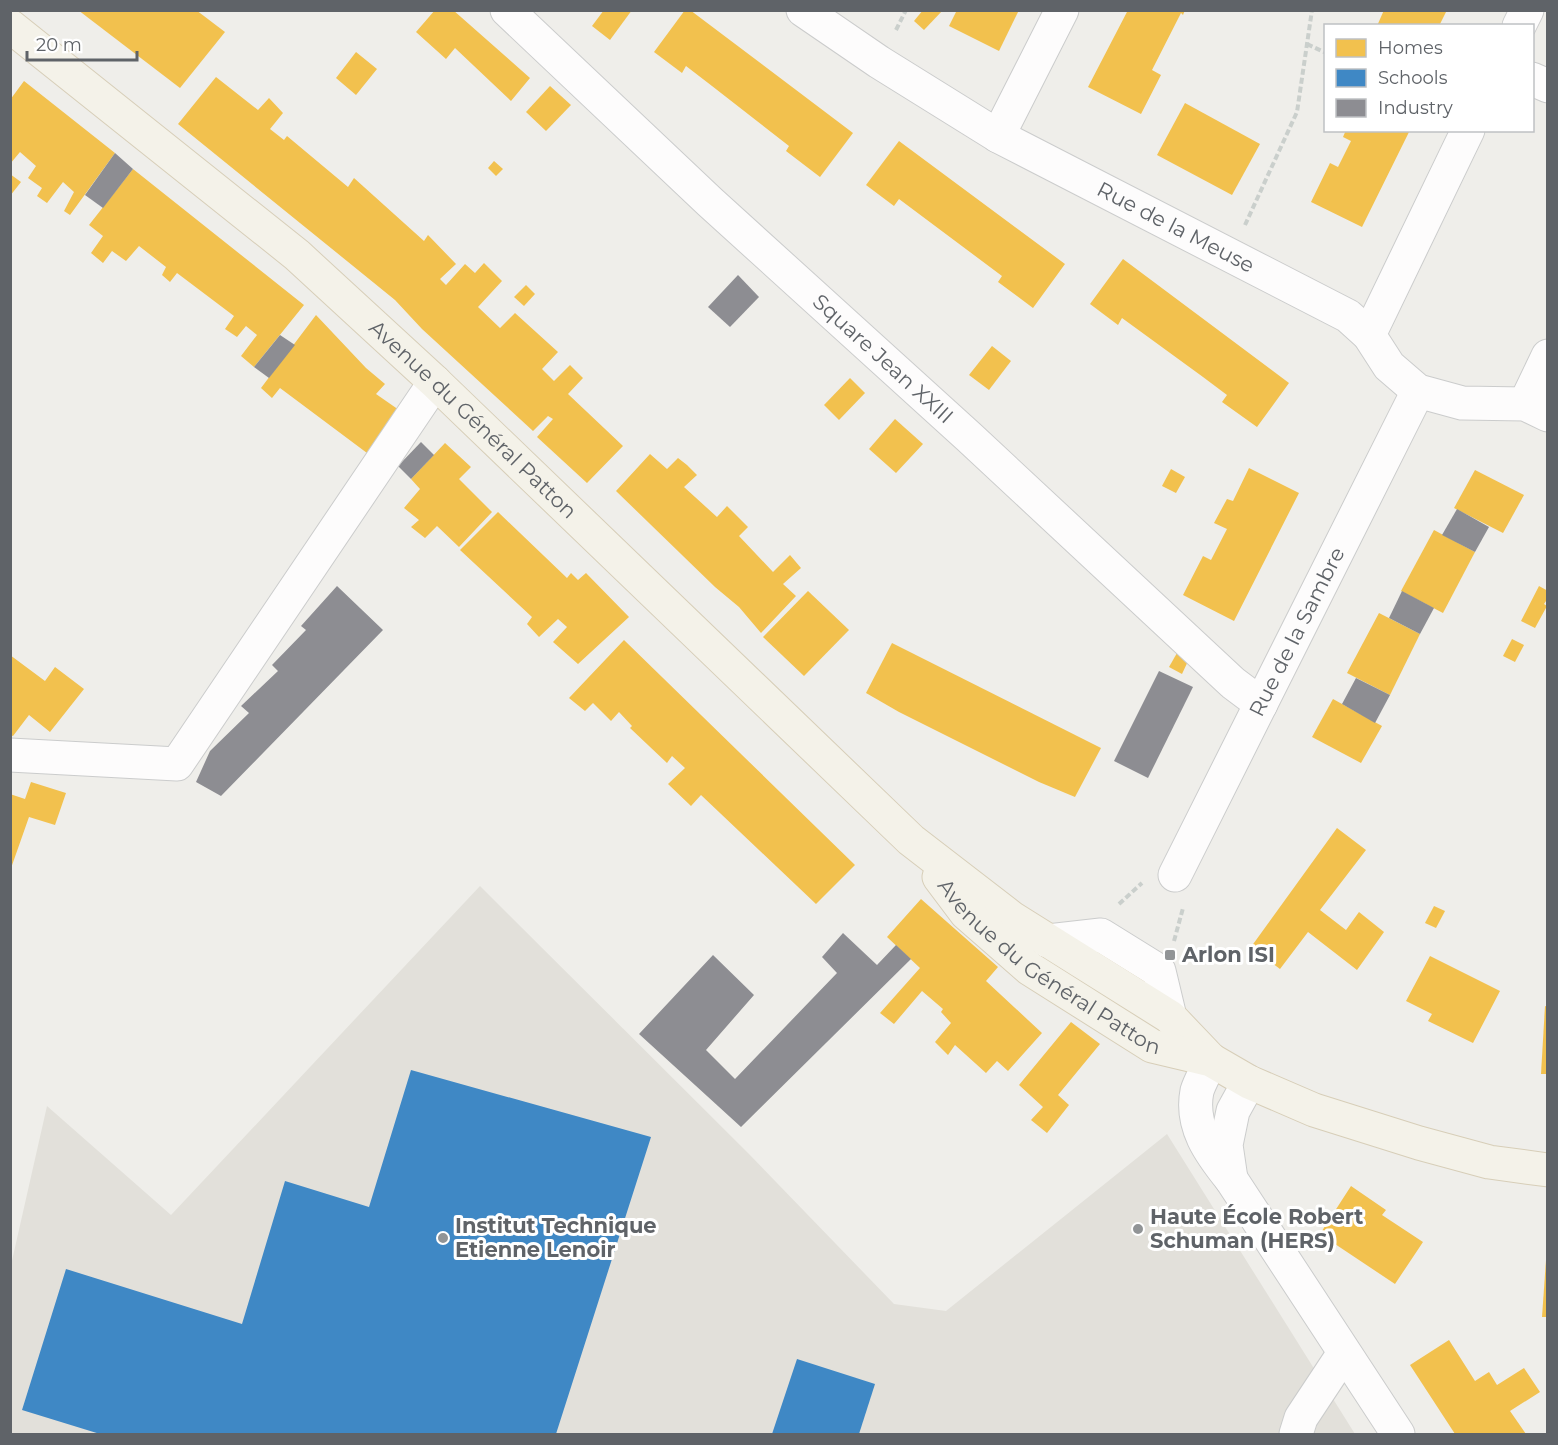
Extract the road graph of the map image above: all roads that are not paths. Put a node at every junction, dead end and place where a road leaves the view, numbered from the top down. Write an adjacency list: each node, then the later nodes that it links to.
1 (507, 10): 16 (street, Square Jean XXIII)
2 (803, 10): 10 (street, Rue de la Meuse)
3 (1062, 10): 10 (street)
4 (1527, 10): 5 (street)
5 (1521, 24)
6 (10, 26): 13 (main road, Avenue du Général Patton)
7 (1534, 79): 8 (street)
8 (1548, 86)
9 (1467, 132): 11 (street)
10 (998, 136): 11 (street, Rue de la Meuse)
11 (1369, 335): 14 (street, Rue de la Meuse)
12 (1548, 356): 15 (street)
13 (435, 382): 17 (street); 18 (main road, Avenue du Général Patton)
14 (1418, 391): 15 (street, Rue de la Meuse); 16 (street, Rue de la Sambre)
15 (1536, 409)
16 (1261, 704): 19 (street, Rue de la Sambre)
17 (10, 755)
18 (911, 840): 20 (main road, Avenue du Général Patton); 20 (main road, Avenue du Général Patton)
19 (1175, 875)
20 (1211, 1060): 21 (main road, Avenue du Général Patton); 23 (street)
21 (1250, 1082): 22 (main road, Avenue du Général Patton); 23 (street)
22 (1548, 1170)
23 (1231, 1179): 24 (street)
24 (1344, 1353): 25 (street); 26 (street)
25 (1296, 1434)
26 (1398, 1434)

